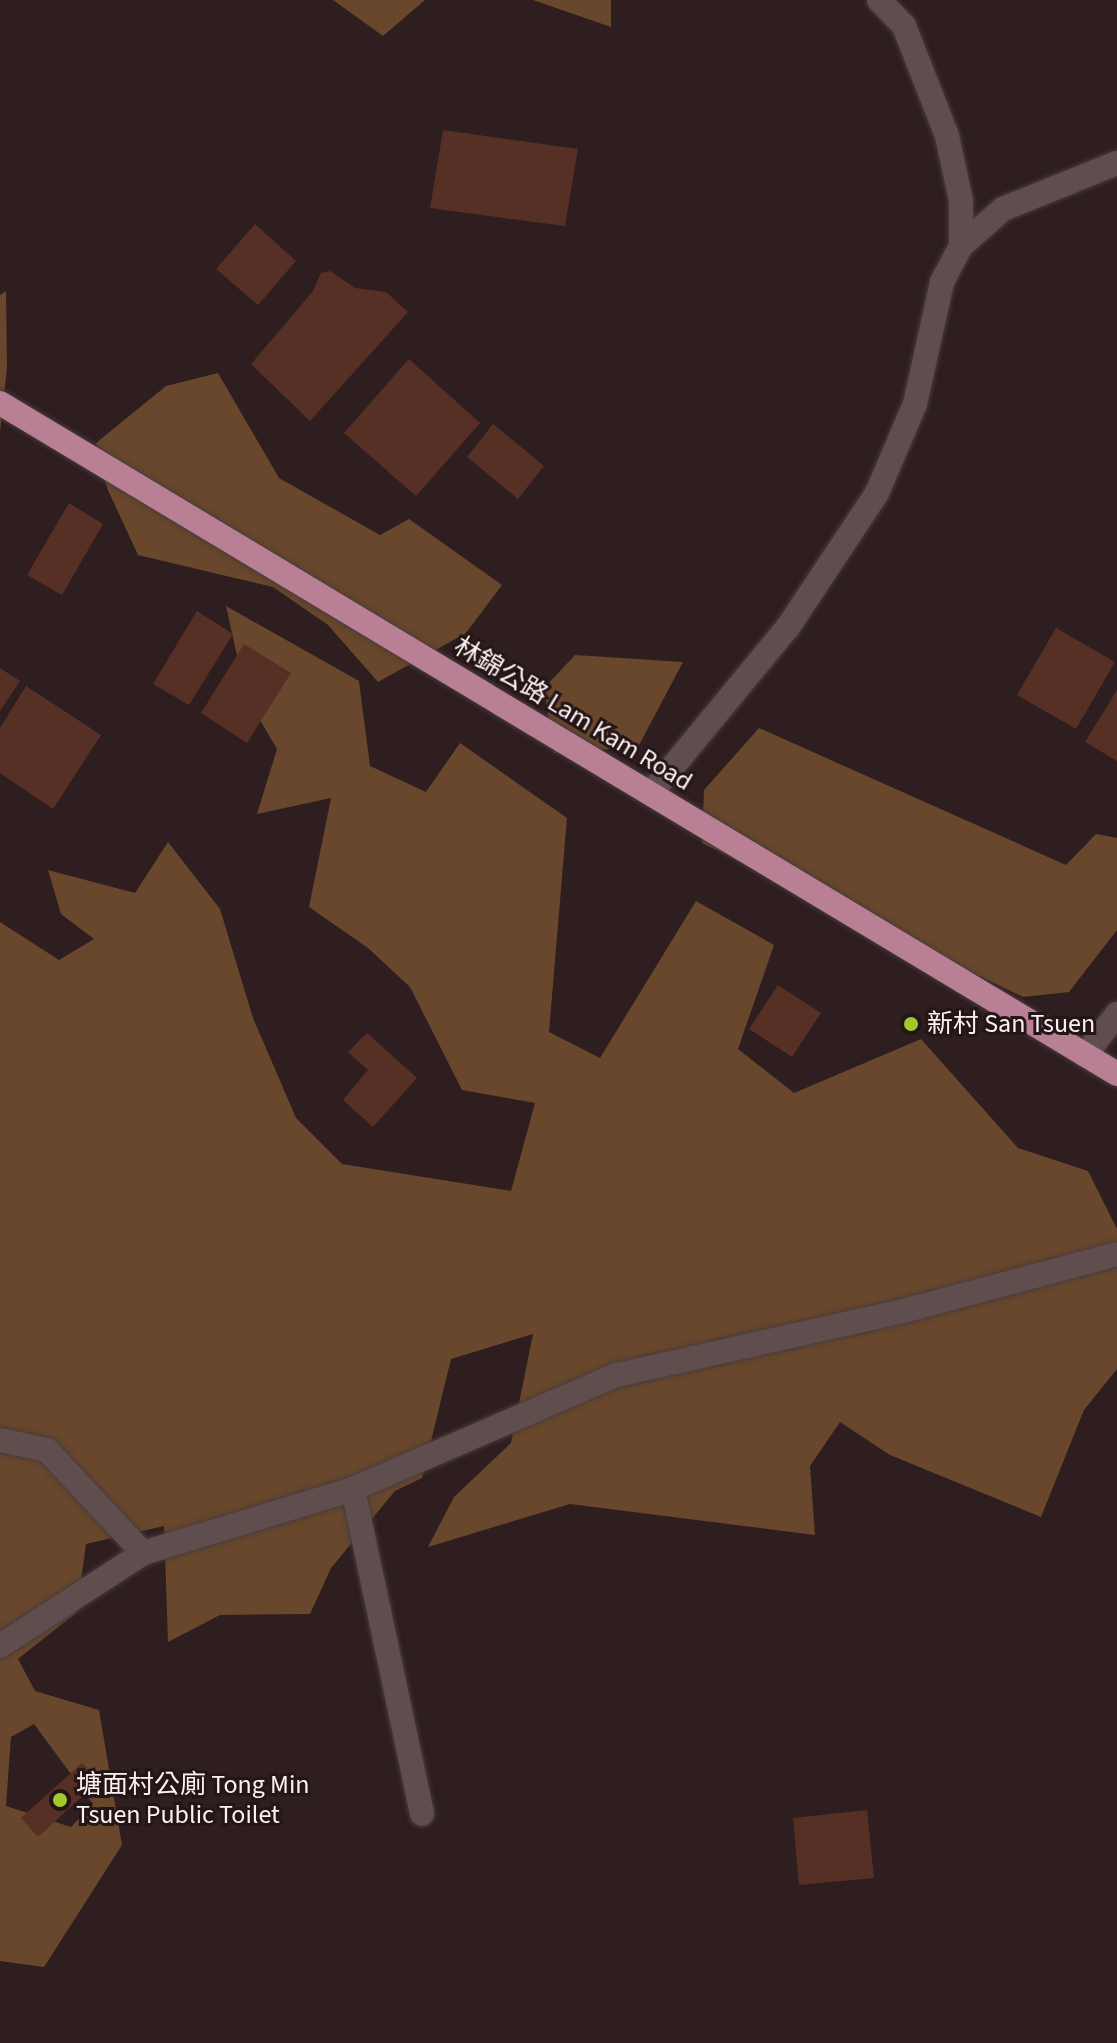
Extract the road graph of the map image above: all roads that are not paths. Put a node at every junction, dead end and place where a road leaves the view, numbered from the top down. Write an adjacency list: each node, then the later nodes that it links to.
1 (879, 0): 3 (lane)
2 (1117, 163): 3 (lane)
3 (961, 246): 5 (lane)
4 (0, 403): 5 (main road, 林錦公路 Lam Kam Road)
5 (651, 793): 7 (main road, 林錦公路 Lam Kam Road)
6 (1117, 1014): 7 (lane)
7 (1085, 1055): 8 (main road, 林錦公路 Lam Kam Road)
8 (1117, 1074)
9 (1117, 1254): 11 (lane)
10 (0, 1440): 12 (lane)
11 (353, 1489): 12 (lane); 14 (lane)
12 (143, 1553): 13 (lane)
13 (0, 1646)
14 (422, 1814)

